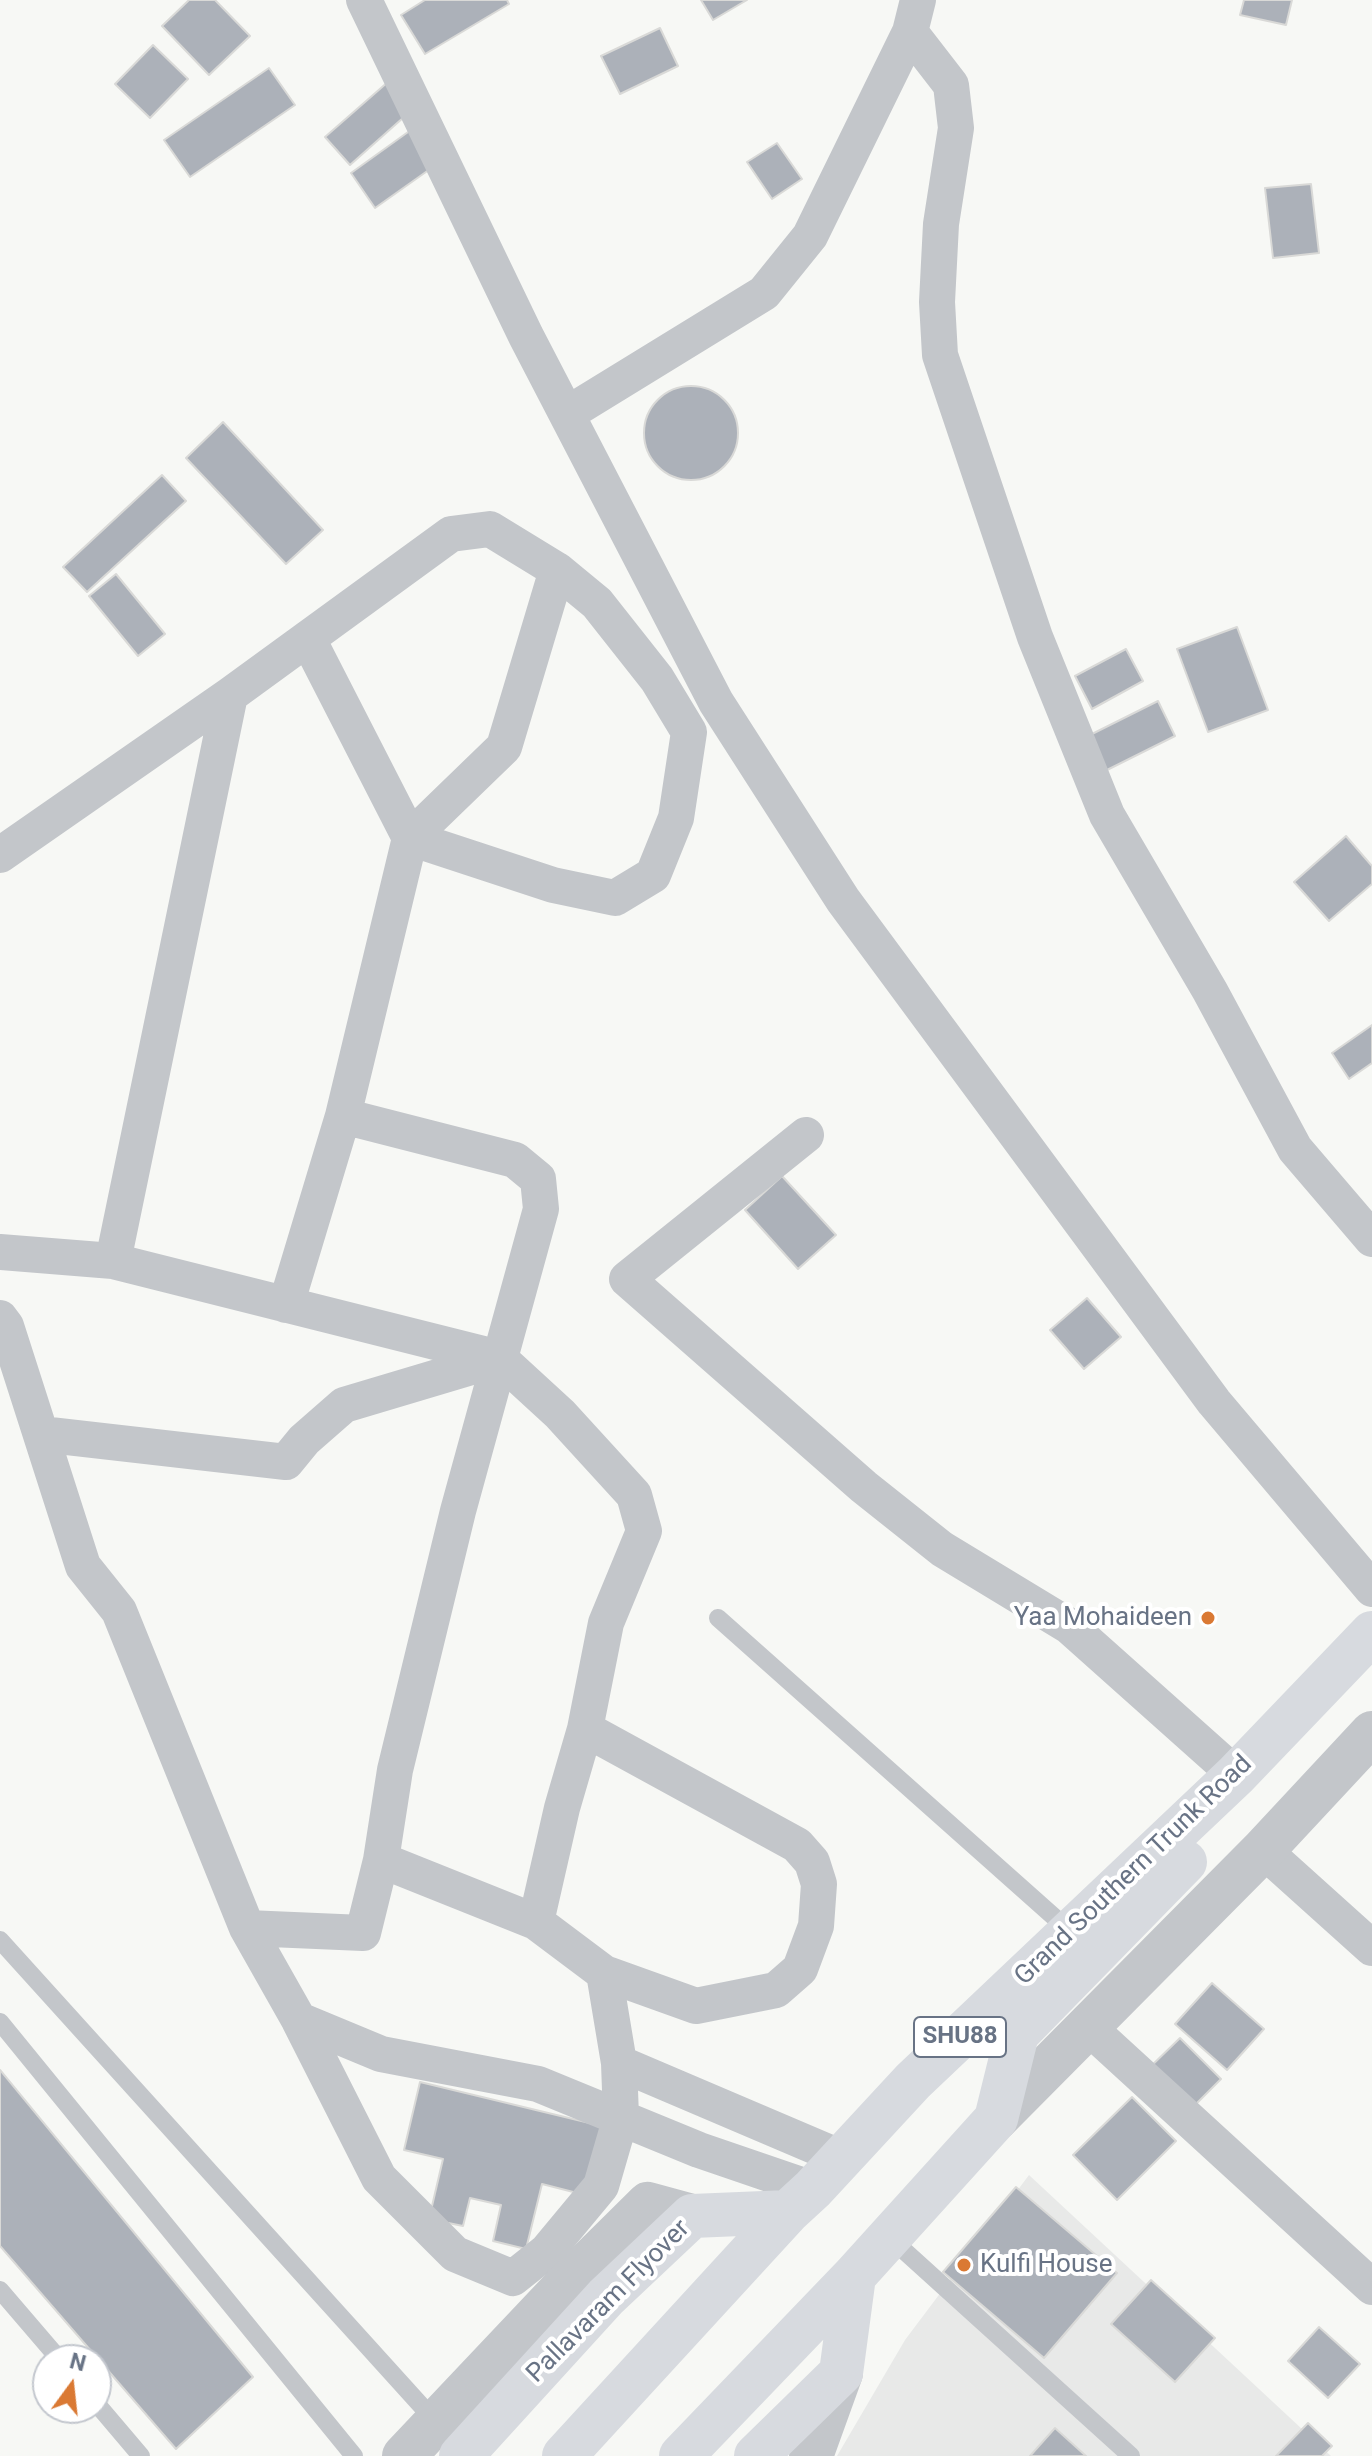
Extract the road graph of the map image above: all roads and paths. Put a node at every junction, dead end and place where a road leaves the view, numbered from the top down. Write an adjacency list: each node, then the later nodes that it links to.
1 (364, 0): 3 (street)
2 (914, 16): 3 (street); 11 (street)
3 (567, 414): 18 (street)
4 (557, 570): 5 (street); 7 (street); 7 (street)
5 (308, 639): 6 (street); 7 (street)
6 (230, 695): 8 (street); 13 (street)
7 (410, 838): 9 (street)
8 (0, 855)
9 (343, 1116): 14 (street); 16 (street)
10 (806, 1135): 24 (street)
11 (1372, 1239)
12 (0, 1252): 13 (street)
13 (113, 1261): 14 (street)
14 (286, 1305): 16 (street)
15 (0, 1318): 17 (street)
16 (499, 1358): 17 (street); 22 (street); 26 (street)
17 (41, 1434): 28 (street)
18 (1372, 1589)
19 (718, 1618): 29 (lane)
20 (1372, 1633): 24 (main road, Grand Southern Trunk Road / SHU88)
21 (1372, 1673): 38 (main road, SHU88)
22 (585, 1729): 27 (street); 32 (street)
23 (1371, 1735): 25 (street)
24 (1236, 1775): 29 (main road, Grand Southern Trunk Road / SHU88)
25 (1263, 1850): 31 (street); 35 (street)
26 (381, 1860): 27 (street); 28 (street)
27 (536, 1922): 32 (street)
28 (247, 1928): 33 (street)
29 (1071, 1932): 39 (main road, Grand Southern Trunk Road / SHU88)
30 (0, 1940): 49 (lane)
31 (1372, 1948)
32 (604, 1973): 36 (street)
33 (299, 2020): 37 (street); 37 (street)
34 (0, 2022): 52 (lane)
35 (1088, 2027): 38 (street); 44 (street)
36 (619, 2063): 37 (street); 39 (street)
37 (621, 2117): 40 (street)
38 (996, 2119): 42 (main road, SHU88)
39 (842, 2158): 40 (main road, Grand Southern Trunk Road / SHU88)
40 (800, 2200): 41 (main road, Pallavaram Flyover); 54 (main road, Grand Southern Trunk Road / SHU88)
41 (692, 2216): 49 (main road, Pallavaram Flyover); 49 (street)
42 (889, 2237): 43 (main road, SHU88); 57 (lane)
43 (854, 2276): 47 (main road); 55 (main road, SHU88)
44 (1372, 2287)
45 (0, 2290): 46 (lane)
46 (46, 2344)
47 (841, 2373): 50 (main road); 56 (street)
48 (112, 2422): 51 (lane)
49 (448, 2439): 53 (street)
50 (759, 2453)
51 (141, 2456)
52 (354, 2456)
53 (404, 2456)
54 (564, 2456)
55 (681, 2456)
56 (811, 2456)
57 (1131, 2456)

